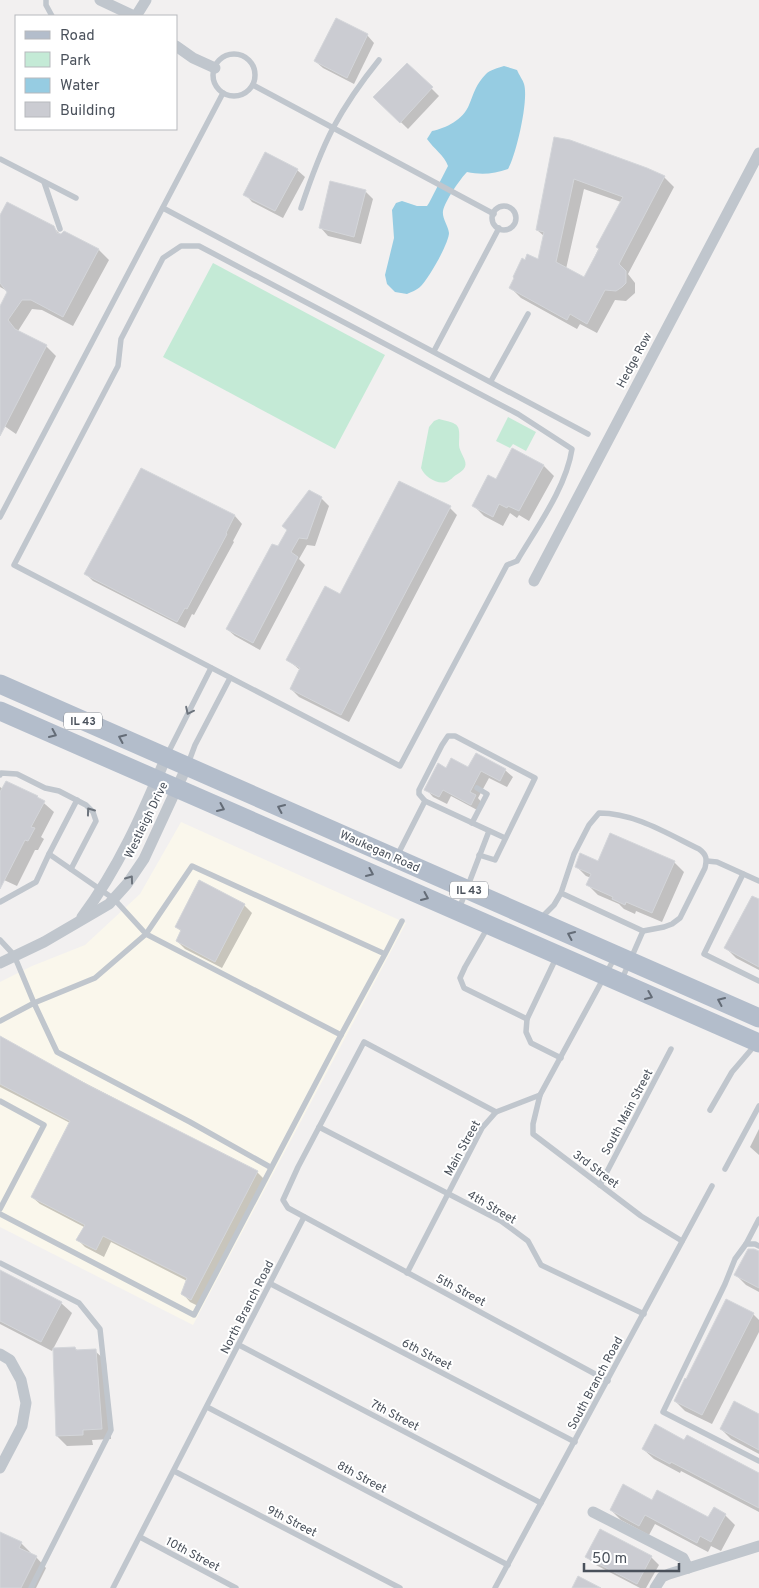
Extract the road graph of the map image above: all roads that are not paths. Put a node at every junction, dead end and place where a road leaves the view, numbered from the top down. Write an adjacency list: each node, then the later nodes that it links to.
1 (46, 0): 4 (lane)
2 (100, 0): 5 (street)
3 (146, 0): 6 (street)
4 (51, 15)
5 (133, 15)
6 (136, 15)
7 (178, 47): 9 (street)
8 (379, 60): 12 (lane)
9 (215, 68): 10 (lane); 11 (lane)
10 (253, 85): 11 (lane); 12 (lane)
11 (223, 93): 17 (lane)
12 (333, 128): 18 (lane); 19 (lane)
13 (759, 153): 27 (street, Hedge Row)
14 (0, 158): 15 (lane)
15 (44, 182): 16 (lane); 21 (lane)
16 (76, 198)
17 (163, 208): 23 (lane); 26 (lane)
18 (301, 208)
19 (494, 214): 20 (lane); 20 (lane)
20 (499, 228): 23 (lane)
21 (60, 229)
22 (528, 314): 24 (lane)
23 (434, 351): 24 (lane)
24 (491, 382): 25 (lane)
25 (588, 434)
26 (0, 517)
27 (534, 581)
28 (211, 668): 29 (lane); 29 (lane); 32 (lane, one-way to 32)
29 (230, 678): 33 (lane)
30 (0, 684): 32 (main road, Waukegan Road / IL 43, one-way to 30)
31 (0, 711): 35 (main road, Waukegan Road / IL 43, one-way to 35)
32 (166, 757): 33 (main road, Waukegan Road / IL 43); 35 (street, Westleigh Drive)
33 (187, 766): 37 (street, Westleigh Drive); 45 (main road, Waukegan Road / IL 43, one-way to 33)
34 (0, 775): 38 (lane)
35 (157, 780): 37 (main road, Waukegan Road / IL 43); 51 (street, Westleigh Drive)
36 (477, 788): 40 (lane)
37 (176, 789): 53 (street, Westleigh Drive, one-way to 37); 55 (main road, Waukegan Road / IL 43, one-way to 55)
38 (77, 800): 43 (lane); 47 (lane, one-way to 38)
39 (425, 801): 40 (lane); 42 (lane); 45 (lane)
40 (472, 823): 41 (lane)
41 (489, 830): 42 (lane); 44 (lane)
42 (505, 838): 44 (lane)
43 (49, 854): 47 (lane); 54 (lane)
44 (479, 855): 50 (lane)
45 (396, 858): 50 (main road, Waukegan Road / IL 43)
46 (707, 861): 48 (lane); 52 (lane); 60 (lane)
47 (71, 869): 51 (lane)
48 (743, 874): 49 (lane); 69 (lane)
49 (759, 881)
50 (461, 886): 55 (main road); 57 (main road, Waukegan Road / IL 43)
51 (101, 890): 53 (lane); 56 (street, Westleigh Drive)
52 (561, 894): 57 (lane); 60 (lane)
53 (114, 899): 56 (street, Westleigh Drive); 61 (lane)
54 (0, 902)
55 (452, 909): 59 (main road, Waukegan Road / IL 43)
56 (79, 920): 64 (street, Westleigh Drive)
57 (538, 920): 66 (main road, Waukegan Road / IL 43, one-way to 57)
58 (402, 921): 63 (lane)
59 (489, 925): 65 (main road, Waukegan Road / IL 43); 72 (lane)
60 (643, 931): 66 (lane)
61 (146, 934): 63 (lane); 70 (lane); 74 (lane)
62 (0, 940): 64 (lane)
63 (385, 954): 74 (lane)
64 (14, 955): 67 (street, Westleigh Drive); 70 (lane)
65 (558, 955): 68 (main road, Waukegan Road / IL 43); 72 (lane)
66 (623, 958): 68 (lane); 68 (lane); 71 (main road, Waukegan Road / IL 43, one-way to 66)
67 (0, 963)
68 (612, 980): 75 (main road, Waukegan Road / IL 43, one-way to 75); 77 (lane)
69 (759, 981)
70 (34, 1003): 73 (lane); 84 (lane)
71 (759, 1018)
72 (527, 1019): 77 (lane)
73 (0, 1021)
74 (341, 1035): 84 (lane)
75 (758, 1043): 81 (lane)
76 (671, 1049): 86 (lane, South Main Street)
77 (560, 1058): 78 (lane)
78 (540, 1095): 82 (lane, Main Street); 86 (lane, 3rd Street)
79 (0, 1102): 89 (lane)
80 (759, 1106): 85 (lane)
81 (710, 1110)
82 (496, 1112): 83 (lane); 88 (lane, Main Street)
83 (320, 1127): 88 (lane, 4th Street); 91 (lane)
84 (270, 1168): 90 (lane)
85 (725, 1169)
86 (600, 1185): 93 (lane, 3rd Street)
87 (712, 1186): 93 (lane, South Branch Road)
88 (448, 1194): 97 (lane, Main Street); 99 (lane, 4th Street)
89 (0, 1209)
90 (0, 1214)
91 (304, 1217): 97 (lane, 5th Street); 98 (lane, North Branch Road)
92 (759, 1219): 94 (lane)
93 (682, 1240): 99 (lane, South Branch Road)
94 (746, 1244): 95 (lane); 105 (lane)
95 (759, 1246)
96 (0, 1263): 114 (lane)
97 (407, 1273): 102 (lane, 5th Street)
98 (271, 1284): 100 (lane, North Branch Road); 104 (lane, 6th Street)
99 (644, 1314): 102 (lane, South Branch Road)
100 (239, 1344): 103 (lane, North Branch Road); 108 (lane, 7th Street)
101 (0, 1354): 106 (street)
102 (608, 1381): 104 (lane, South Branch Road)
103 (207, 1407): 107 (lane, North Branch Road); 112 (lane, 8th Street)
104 (575, 1442): 108 (lane, South Branch Road)
105 (759, 1460)
106 (0, 1468)
107 (174, 1471): 110 (lane, North Branch Road); 117 (lane, 9th Street)
108 (541, 1503): 112 (lane, South Branch Road)
109 (592, 1512): 113 (street)
110 (140, 1537): 115 (lane, North Branch Road); 116 (lane, 10th Street)
111 (759, 1546): 113 (street)
112 (508, 1565): 118 (lane, South Branch Road)
113 (688, 1568): 119 (street)
114 (31, 1588)
115 (113, 1588)
116 (236, 1588)
117 (400, 1588)
118 (495, 1588)
119 (655, 1588)

